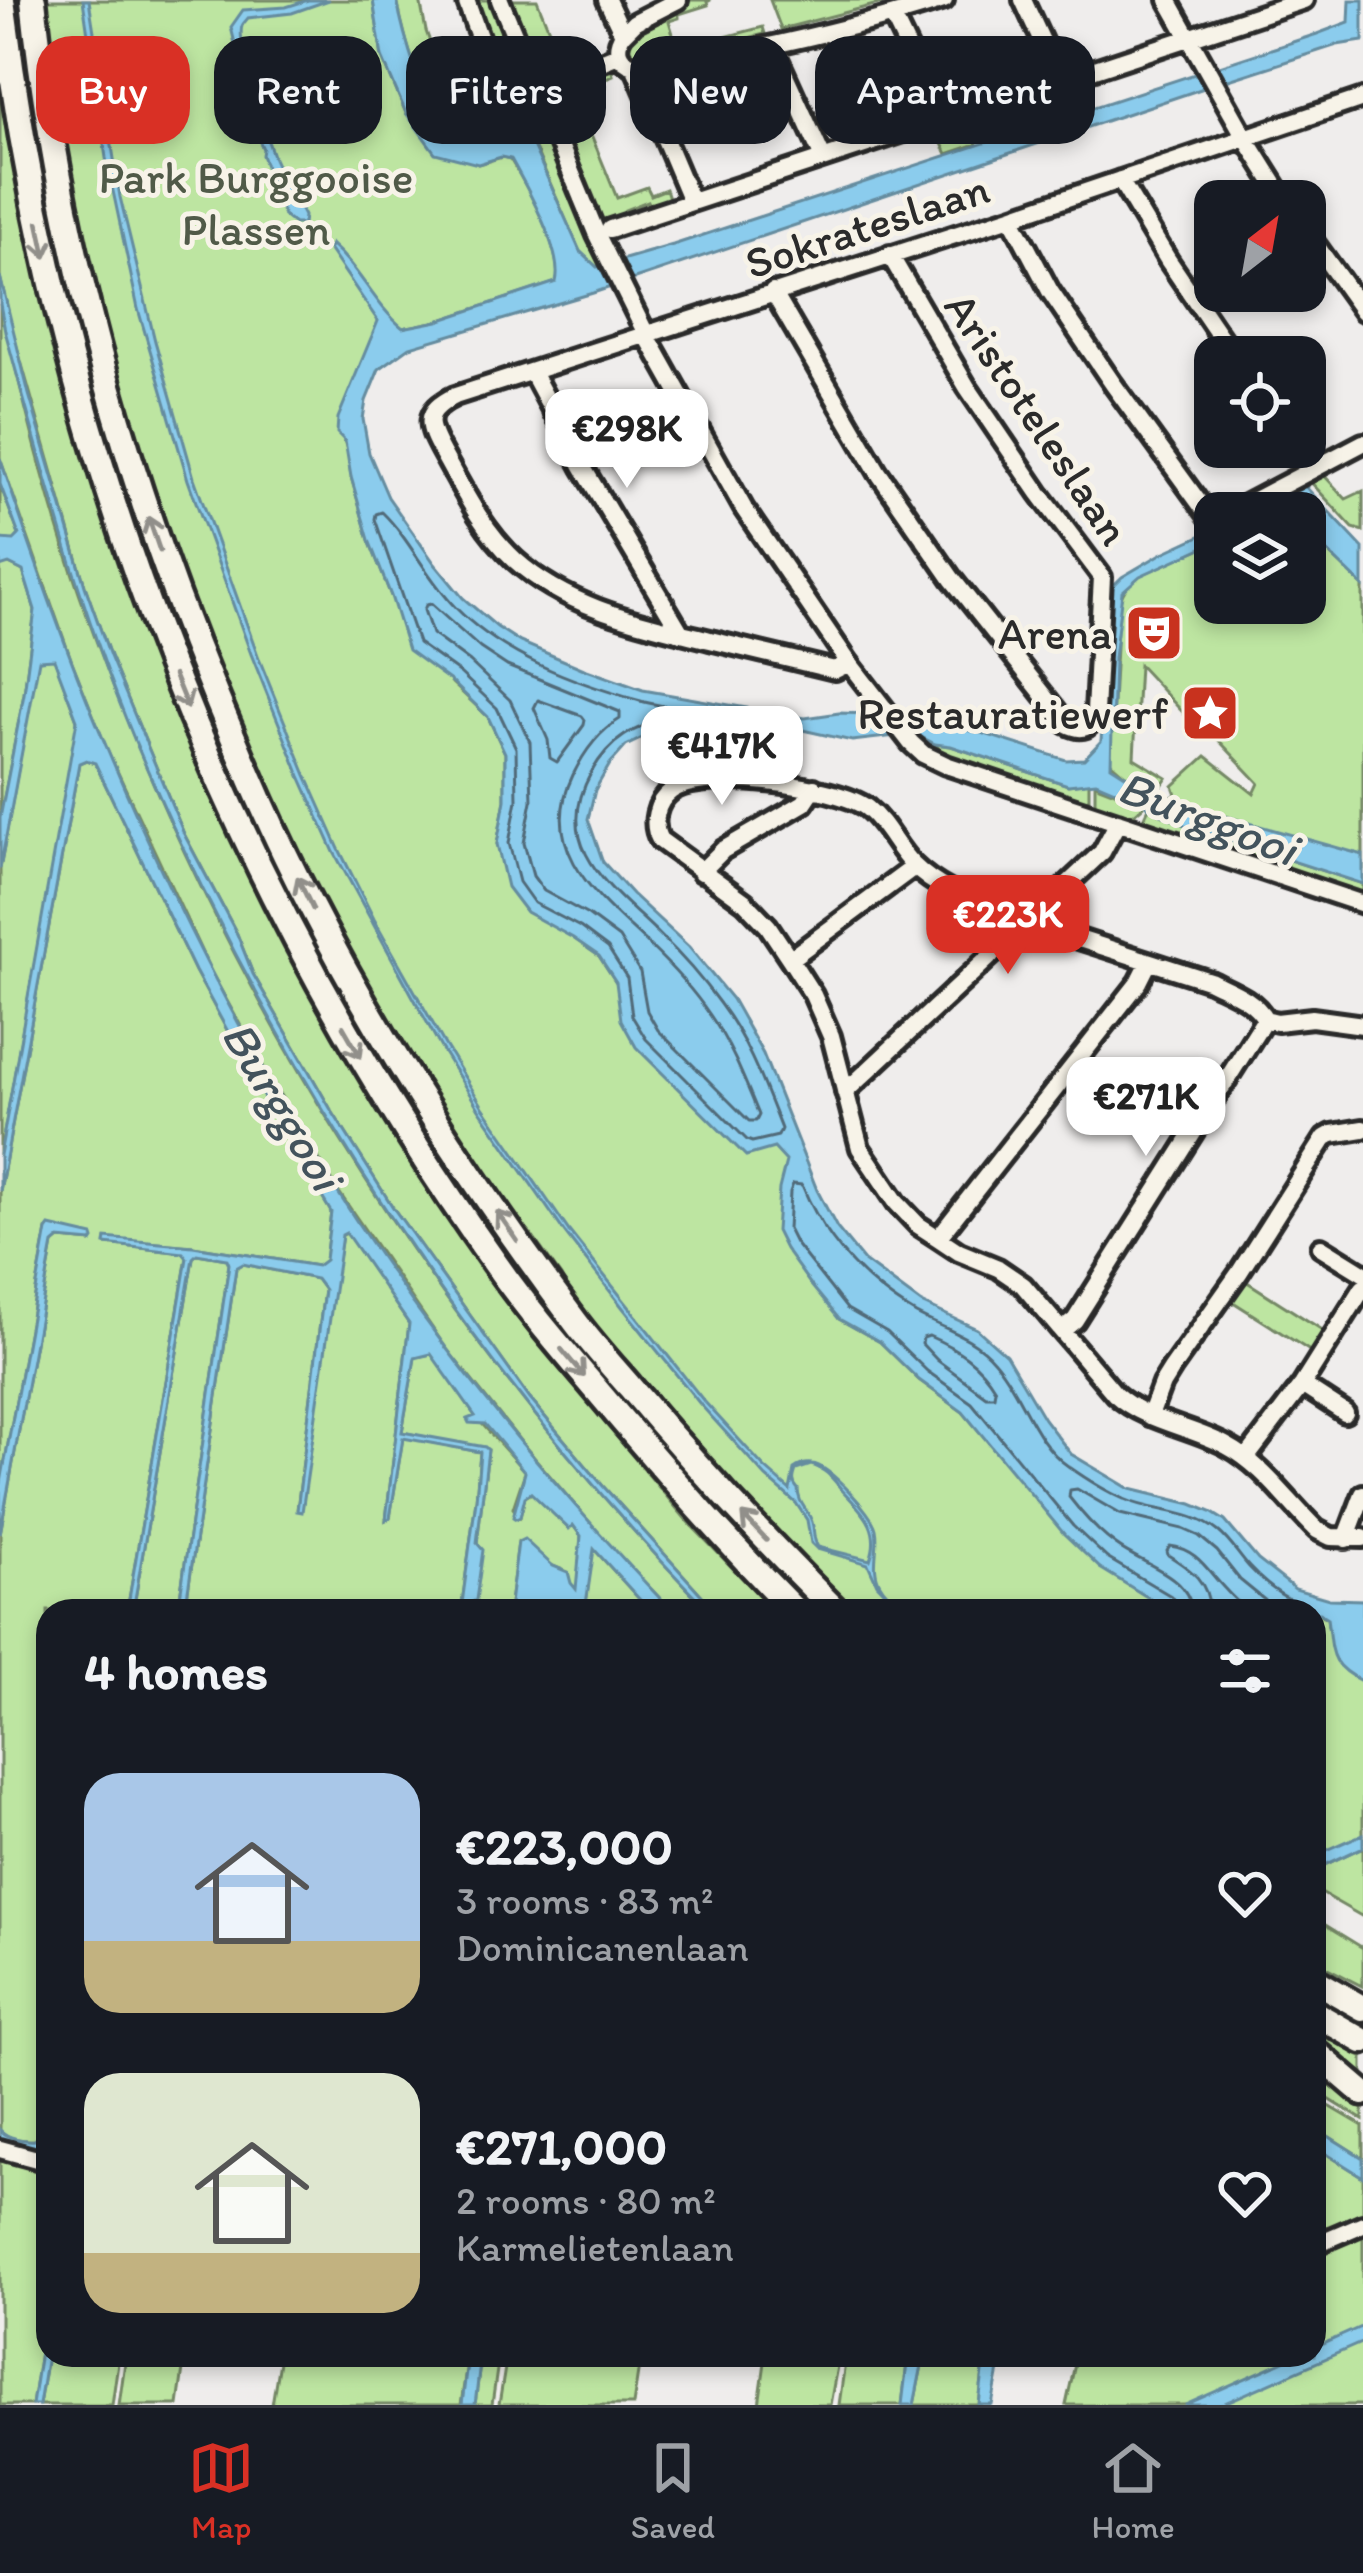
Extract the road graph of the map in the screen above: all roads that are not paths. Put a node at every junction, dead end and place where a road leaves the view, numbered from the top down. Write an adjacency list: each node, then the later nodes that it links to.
1 (2, 0): 72 (highway, one-way to 72)
2 (33, 0): 73 (highway, one-way to 2)
3 (466, 0): 13 (street)
4 (500, 0): 14 (street)
5 (607, 0): 12 (street)
6 (678, 0): 12 (street)
7 (944, 0): 11 (street)
8 (1023, 0): 16 (street)
9 (1168, 0): 17 (street)
10 (1304, 0): 17 (street)
11 (892, 17): 15 (street); 18 (street)
12 (623, 34): 19 (street)
13 (479, 36)
14 (514, 36)
15 (901, 36)
16 (1040, 36)
17 (1188, 38): 22 (street); 25 (street)
18 (791, 41)
19 (618, 55): 20 (street); 21 (street)
20 (606, 60)
21 (630, 64)
22 (1095, 69)
23 (791, 88): 29 (street)
24 (1363, 98): 25 (street, Sokrateslaan)
25 (1245, 137): 30 (street, Sokrateslaan); 31 (street)
26 (559, 144): 39 (street)
27 (667, 144): 32 (street)
28 (866, 144): 29 (street)
29 (823, 158): 32 (street)
30 (1120, 180): 33 (street, Sokrateslaan); 40 (street)
31 (1272, 180)
32 (691, 202): 34 (street)
33 (1011, 217): 35 (street, Sokrateslaan); 46 (street)
34 (610, 229)
35 (890, 255): 37 (street, Sokrateslaan); 37 (street, Aristoteleslaan)
36 (1326, 259): 38 (street)
37 (772, 292): 39 (street, Sokrateslaan)
38 (1363, 311)
39 (647, 336): 41 (street, Sokrateslaan); 48 (street)
40 (1220, 336)
41 (532, 372): 47 (street); 47 (street, Sokrateslaan)
42 (1363, 443): 43 (street)
43 (1326, 462)
44 (1313, 468): 45 (street)
45 (1269, 492)
46 (1194, 495)
47 (681, 633): 48 (street)
48 (849, 663): 50 (street)
49 (814, 788): 51 (street); 52 (street); 52 (street)
50 (1118, 822): 53 (street); 54 (street)
51 (914, 867): 54 (street); 55 (street)
52 (701, 872): 55 (street)
53 (1363, 904)
54 (1027, 922): 56 (street); 59 (street)
55 (790, 958): 59 (street)
56 (1149, 962): 57 (street); 61 (street)
57 (1265, 1019): 58 (street); 65 (street)
58 (1363, 1025)
59 (845, 1092): 61 (street)
60 (1363, 1130): 68 (street)
61 (938, 1238): 65 (street)
62 (1321, 1246): 63 (street)
63 (1363, 1273)
64 (1363, 1288): 66 (street)
65 (1063, 1330): 68 (street)
66 (1302, 1385): 67 (street); 69 (street)
67 (1345, 1413)
68 (1150, 1415): 69 (street)
69 (1246, 1457): 71 (street)
70 (1363, 1494): 71 (street)
71 (1354, 1538)
72 (783, 1599)
73 (824, 1599)
74 (1326, 1971): 76 (highway)
75 (1326, 1987): 77 (highway)
76 (1363, 1991)
77 (1363, 2008)
78 (1326, 2020): 79 (highway)
79 (1363, 2041)
80 (1326, 2061): 81 (highway)
81 (1363, 2093)
82 (0, 2149): 83 (street)
83 (36, 2159)
84 (1363, 2224): 85 (street)
85 (1326, 2240)

